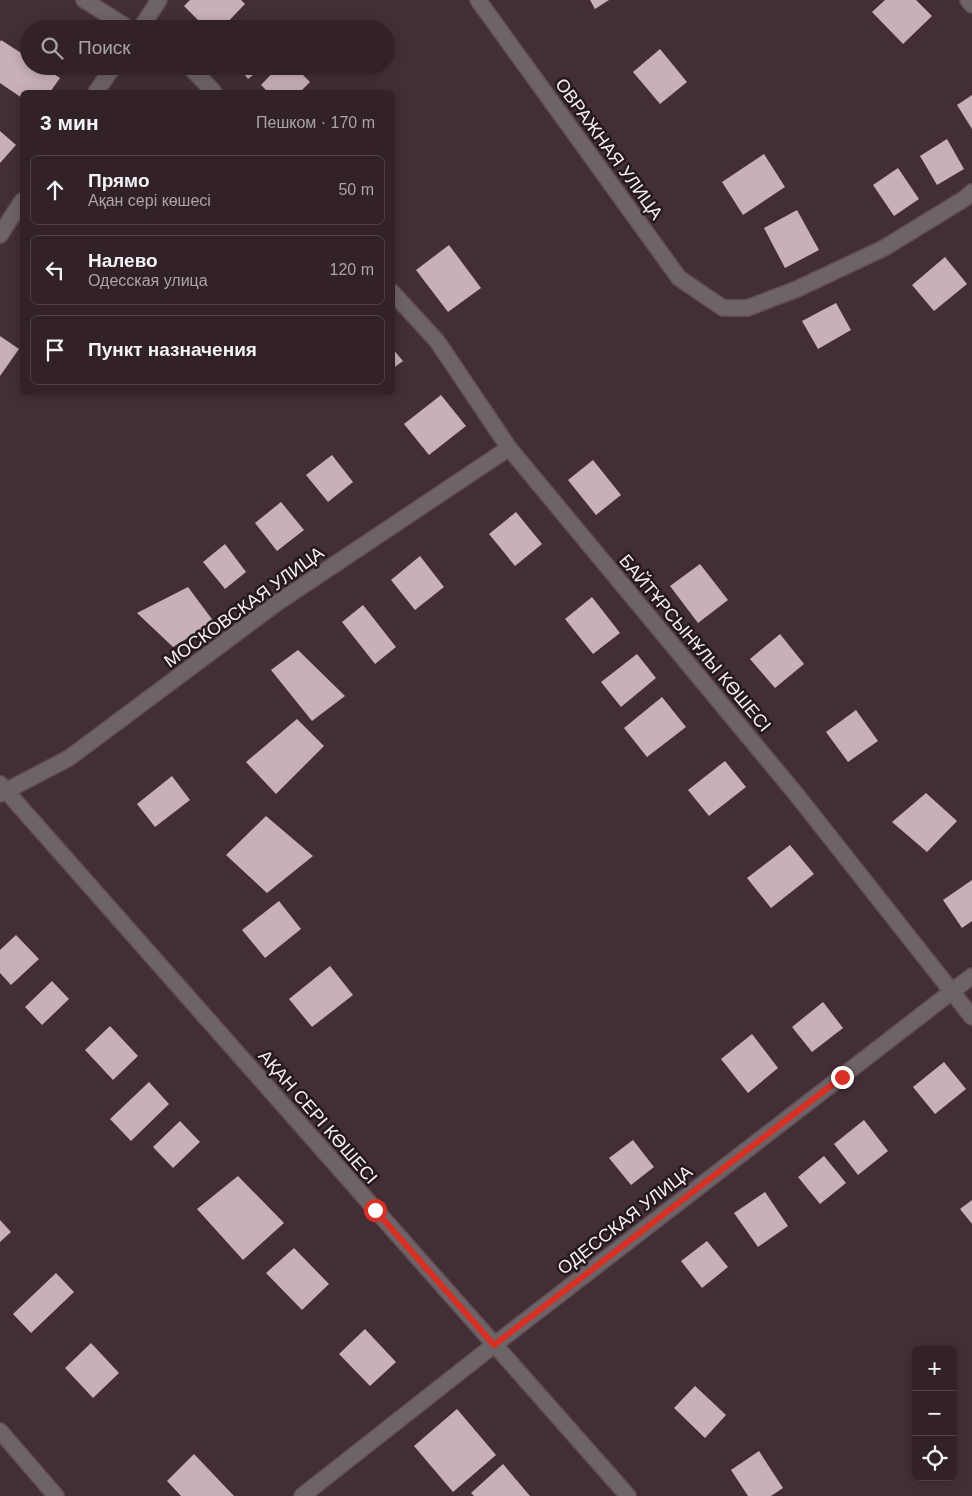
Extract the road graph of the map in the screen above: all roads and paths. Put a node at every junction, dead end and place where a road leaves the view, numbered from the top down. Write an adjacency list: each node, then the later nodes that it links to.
1 (84, 0): 6 (street)
2 (160, 0): 7 (street)
3 (478, 0): 12 (street, ОВРАЖНАЯ УЛИЦА)
4 (968, 0): 5 (street)
5 (972, 5)
6 (116, 20)
7 (146, 20)
8 (108, 75): 10 (street)
9 (197, 75): 11 (street)
10 (97, 90)
11 (212, 90)
12 (972, 192)
13 (20, 205): 14 (street)
14 (0, 235)
15 (395, 295): 16 (street, БАЙТҰРСЫНҰЛЫ КӨШЕСІ)
16 (509, 448): 17 (street, МОСКОВСКАЯ УЛИЦА); 19 (street, БАЙТҰРСЫНҰЛЫ КӨШЕСІ)
17 (2, 789): 21 (street, АҚАН СЕРІ КӨШЕСІ)
18 (972, 976): 19 (street, ОДЕССКАЯ УЛИЦА)
19 (952, 992): 20 (street, БАЙТҰРСЫНҰЛЫ КӨШЕСІ); 21 (street, ОДЕССКАЯ УЛИЦА)
20 (972, 1017)
21 (494, 1345): 24 (street, ОДЕССКАЯ УЛИЦА); 25 (street, АҚАН СЕРІ КӨШЕСІ)
22 (0, 1431): 23 (street)
23 (56, 1496)
24 (302, 1496)
25 (628, 1496)

